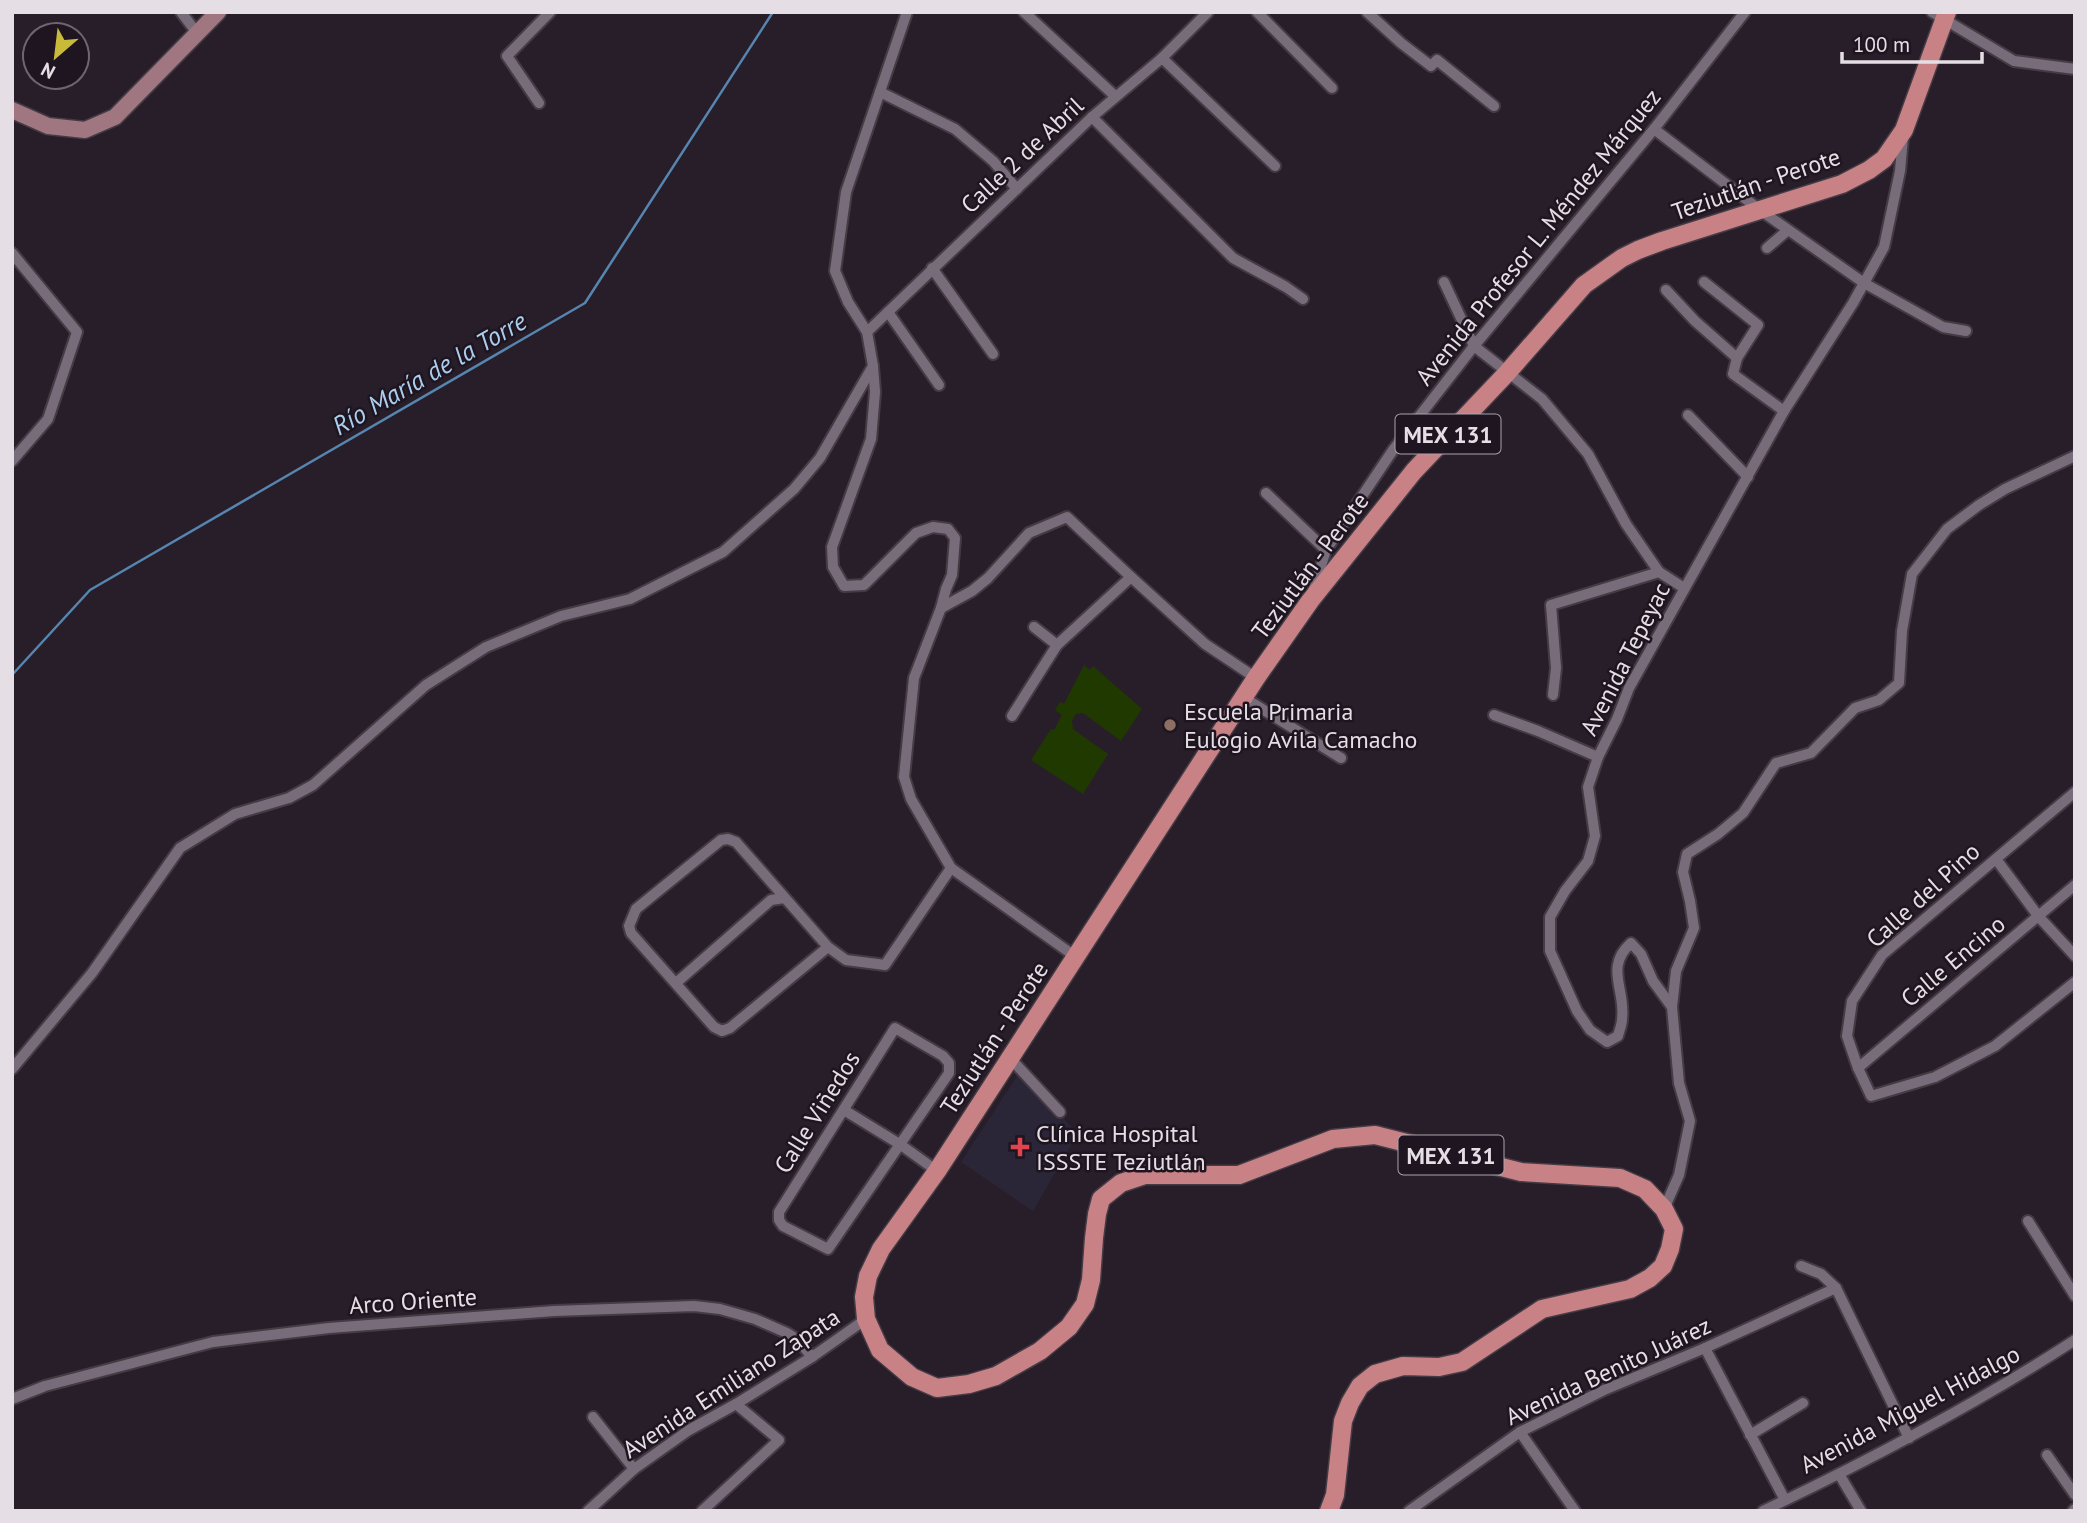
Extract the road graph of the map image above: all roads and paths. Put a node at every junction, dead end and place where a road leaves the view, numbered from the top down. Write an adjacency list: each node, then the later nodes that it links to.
1 (181, 12): 11 (street)
2 (218, 12): 11 (main road)
3 (550, 12): 17 (street)
4 (907, 12): 15 (street)
5 (1024, 12): 16 (street)
6 (1208, 12): 12 (street, Calle 2 de Abril)
7 (1257, 12): 14 (street)
8 (1367, 12): 18 (street)
9 (1745, 12): 21 (street, Avenida Profesor L. Méndez Márquez)
10 (1942, 15): 13 (street); 22 (main road, Teziutlán - Perote / MEX 131)
11 (197, 33): 19 (main road)
12 (1162, 58): 16 (street, Calle 2 de Abril); 23 (street)
13 (2075, 69)
14 (1332, 88)
15 (880, 92): 24 (street); 37 (street)
16 (1115, 96): 20 (street, Calle 2 de Abril)
17 (539, 103)
18 (1493, 106)
19 (12, 110)
20 (1092, 117): 24 (street, Calle 2 de Abril); 34 (street)
21 (1654, 129): 25 (street); 38 (street, Avenida Profesor L. Méndez Márquez)
22 (1904, 130): 25 (main road, Teziutlán - Perote / MEX 131); 32 (street, Avenida Tepeyac)
23 (1275, 166)
24 (1017, 189): 29 (street, Calle 2 de Abril)
25 (1760, 210): 26 (street); 42 (main road, Teziutlán - Perote / MEX 131)
26 (1788, 230): 27 (street); 32 (street)
27 (1768, 247)
28 (12, 253): 47 (street)
29 (932, 268): 35 (street, Calle 2 de Abril); 39 (street)
30 (1444, 282): 38 (street)
31 (1704, 282): 40 (street)
32 (1864, 283): 36 (street); 44 (street, Avenida Tepeyac)
33 (1666, 290): 40 (street)
34 (1303, 299)
35 (888, 312): 37 (street, Calle 2 de Abril); 43 (street)
36 (1966, 331)
37 (867, 332): 41 (street)
38 (1474, 346): 42 (street); 50 (street, Avenida Profesor L. Méndez Márquez)
39 (993, 354)
40 (1737, 358): 44 (street)
41 (873, 366): 55 (street); 79 (street)
42 (1507, 373): 51 (street); 54 (main road, Teziutlán - Perote / MEX 131)
43 (939, 384)
44 (1784, 411): 48 (street, Avenida Tepeyac)
45 (1688, 415): 48 (street)
46 (2075, 456): 76 (street)
47 (12, 461)
48 (1748, 477): 53 (street, Avenida Tepeyac)
49 (1266, 494): 50 (street)
50 (1326, 550): 54 (street, Avenida Profesor L. Méndez Márquez)
51 (1659, 572): 53 (street); 59 (street)
52 (1131, 577): 55 (street); 57 (street); 58 (street)
53 (1684, 588): 63 (street, Avenida Tepeyac)
54 (1310, 601): 58 (main road, Teziutlán - Perote / MEX 131)
55 (941, 608): 67 (street)
56 (1034, 627): 57 (street)
57 (1058, 645): 62 (street)
58 (1256, 678): 60 (main road, Teziutlán - Perote / MEX 131)
59 (1553, 695)
60 (1243, 698): 64 (street); 73 (main road, Teziutlán - Perote / MEX 131)
61 (1494, 715): 63 (street)
62 (1012, 716)
63 (1598, 757): 76 (street, Avenida Tepeyac)
64 (1341, 758)
65 (2075, 792): 66 (street, Calle del Pino)
66 (1996, 859): 70 (street); 78 (street, Calle del Pino)
67 (951, 868): 71 (street); 73 (street)
68 (2075, 885): 70 (street, Calle Encino)
69 (784, 898): 71 (street); 75 (street); 75 (street)
70 (2039, 917): 72 (street); 78 (street, Calle Encino)
71 (828, 947): 75 (street)
72 (2075, 956)
73 (1076, 957): 77 (main road, Teziutlán - Perote / MEX 131)
74 (2075, 982): 78 (street, Calle del Pino)
75 (676, 983)
76 (1672, 1007): 84 (street, Avenida Tepeyac)
77 (1011, 1059): 81 (street); 83 (main road, Teziutlán - Perote / MEX 131)
78 (1858, 1068)
79 (12, 1069)
80 (844, 1110): 82 (street); 82 (street, Calle Viñedos); 82 (street, Calle Viñedos)
81 (1060, 1112)
82 (901, 1145): 83 (street)
83 (937, 1171): 89 (main road, Teziutlán - Perote / MEX 131)
84 (1664, 1209): 89 (main road, MEX 131); 107 (main road)
85 (2028, 1221): 88 (street)
86 (1801, 1266): 87 (street)
87 (1836, 1288): 91 (street, Avenida Benito Juárez); 99 (street)
88 (2075, 1296)
89 (866, 1319): 92 (street, Avenida Emiliano Zapata)
90 (2075, 1340): 99 (street, Avenida Miguel Hidalgo)
91 (1705, 1349): 97 (street, Avenida Benito Juárez); 98 (street)
92 (812, 1357): 93 (street, Arco Oriente); 95 (street, Avenida Emiliano Zapata)
93 (12, 1399)
94 (1803, 1403): 98 (street)
95 (736, 1404): 101 (street, Avenida Emiliano Zapata); 106 (street)
96 (593, 1417): 101 (street)
97 (1520, 1432): 108 (street, Avenida Benito Juárez); 109 (street)
98 (1751, 1435): 104 (street)
99 (1909, 1438): 102 (street, Avenida Miguel Hidalgo)
100 (2047, 1455): 103 (street)
101 (634, 1469): 105 (street, Avenida Emiliano Zapata)
102 (1839, 1474): 104 (street, Avenida Miguel Hidalgo); 111 (street)
103 (2075, 1495)
104 (1785, 1500): 110 (street, Avenida Miguel Hidalgo)
105 (588, 1511)
106 (702, 1511)
107 (1329, 1511)
108 (1409, 1511)
109 (1575, 1511)
110 (1763, 1511)
111 (1861, 1511)

